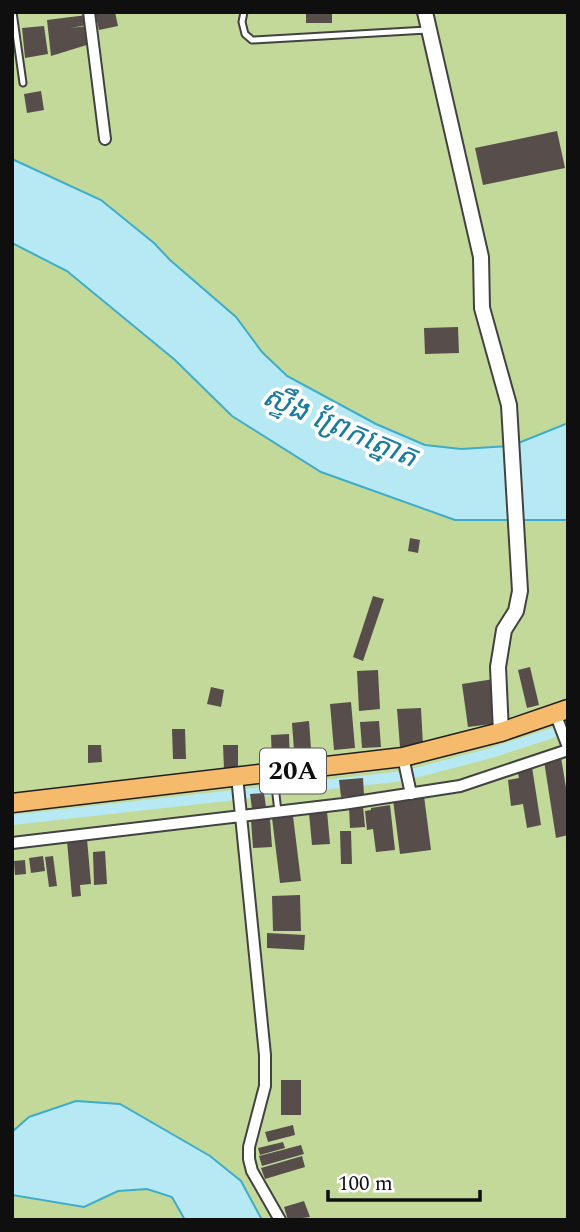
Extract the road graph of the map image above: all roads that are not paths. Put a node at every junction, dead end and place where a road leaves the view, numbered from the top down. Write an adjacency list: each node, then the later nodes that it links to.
1 (13, 12): 6 (lane)
2 (89, 12): 7 (street)
3 (244, 12): 5 (lane)
4 (425, 12): 5 (street)
5 (430, 30): 9 (street)
6 (23, 83)
7 (104, 139)
8 (561, 715): 9 (main road, 20A); 10 (street)
9 (501, 732): 11 (main road, 20A)
10 (567, 746): 14 (street)
11 (405, 763): 12 (main road, 20A); 14 (street)
12 (275, 780): 13 (main road, 20A); 16 (lane)
13 (238, 784): 15 (main road, 20A); 17 (street)
14 (411, 790): 16 (street)
15 (12, 803)
16 (277, 807): 17 (street)
17 (241, 813): 18 (street); 19 (street)
18 (12, 843)
19 (280, 1220)

